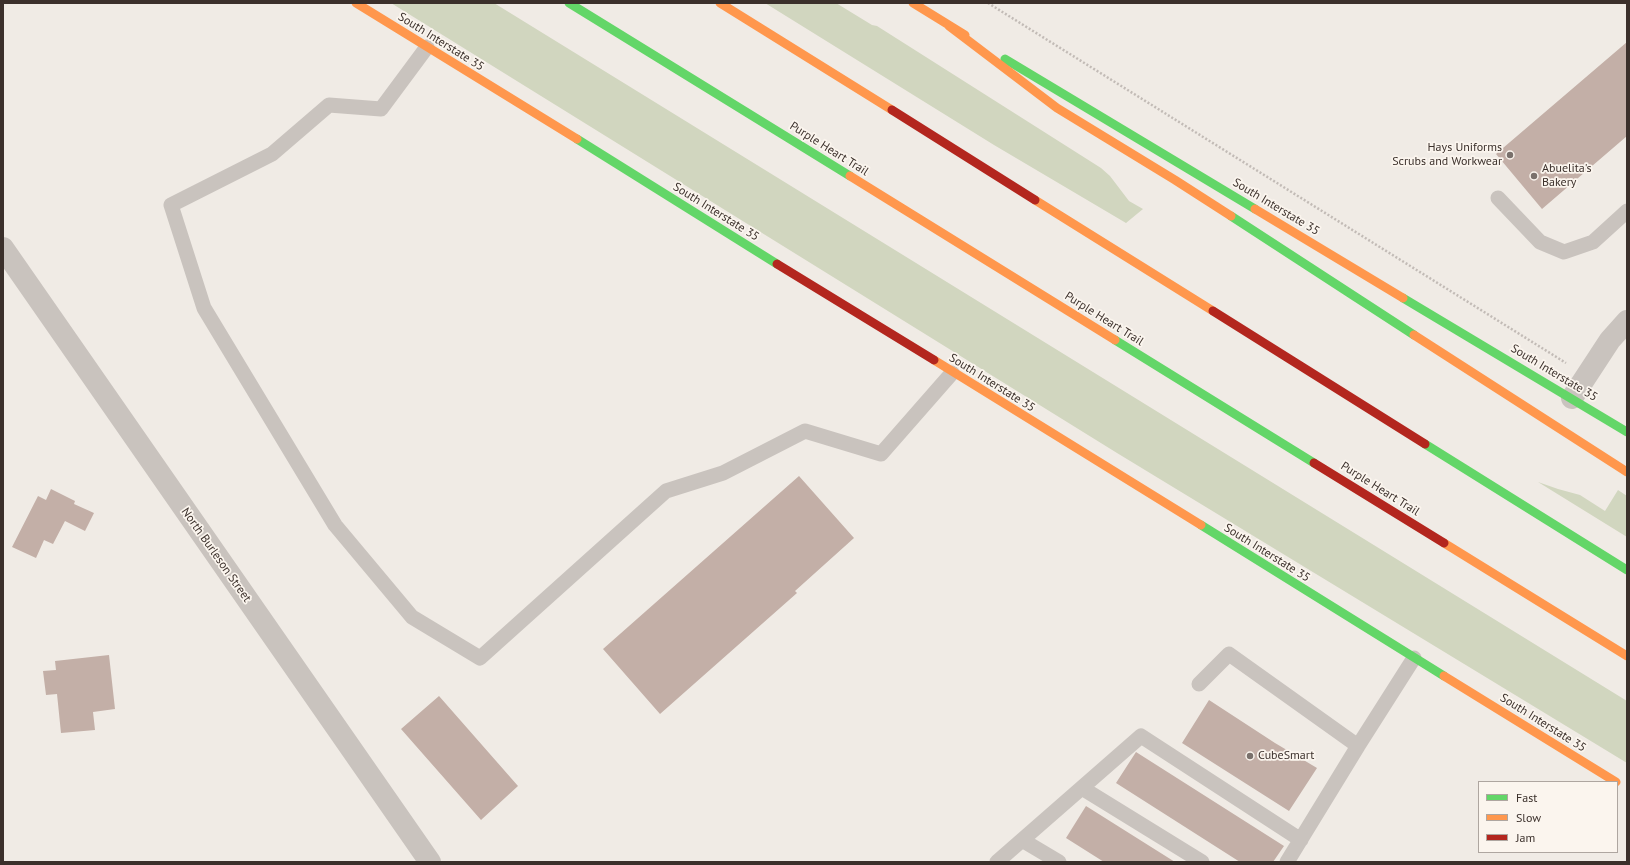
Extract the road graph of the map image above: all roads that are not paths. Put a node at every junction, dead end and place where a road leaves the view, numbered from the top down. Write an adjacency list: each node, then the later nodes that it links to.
1 (356, 3): 6 (main road, South Interstate 35)
2 (569, 3): 16 (main road, Purple Heart Trail)
3 (720, 3): 15 (main road)
4 (913, 3): 5 (main road, South Interstate 35)
5 (949, 26): 12 (main road, South Interstate 35); 14 (main road)
6 (427, 47): 11 (main road, South Interstate 35); 11 (lane)
7 (1498, 198): 8 (lane)
8 (1627, 211)
9 (3, 248): 24 (street, North Burleson Street)
10 (1627, 321): 12 (street)
11 (952, 373): 17 (main road, South Interstate 35)
12 (1572, 398): 13 (main road, South Interstate 35)
13 (1627, 432)
14 (1627, 472)
15 (1627, 570)
16 (1627, 656)
17 (1414, 658): 19 (lane); 20 (main road, South Interstate 35)
18 (1199, 684): 19 (lane)
19 (1358, 746): 23 (lane)
20 (1613, 781)
21 (1082, 788): 22 (lane); 23 (lane); 27 (lane)
22 (1022, 840): 25 (lane); 26 (lane)
23 (1301, 840): 28 (lane)
24 (430, 862)
25 (997, 862)
26 (1059, 862)
27 (1202, 862)
28 (1287, 862)

